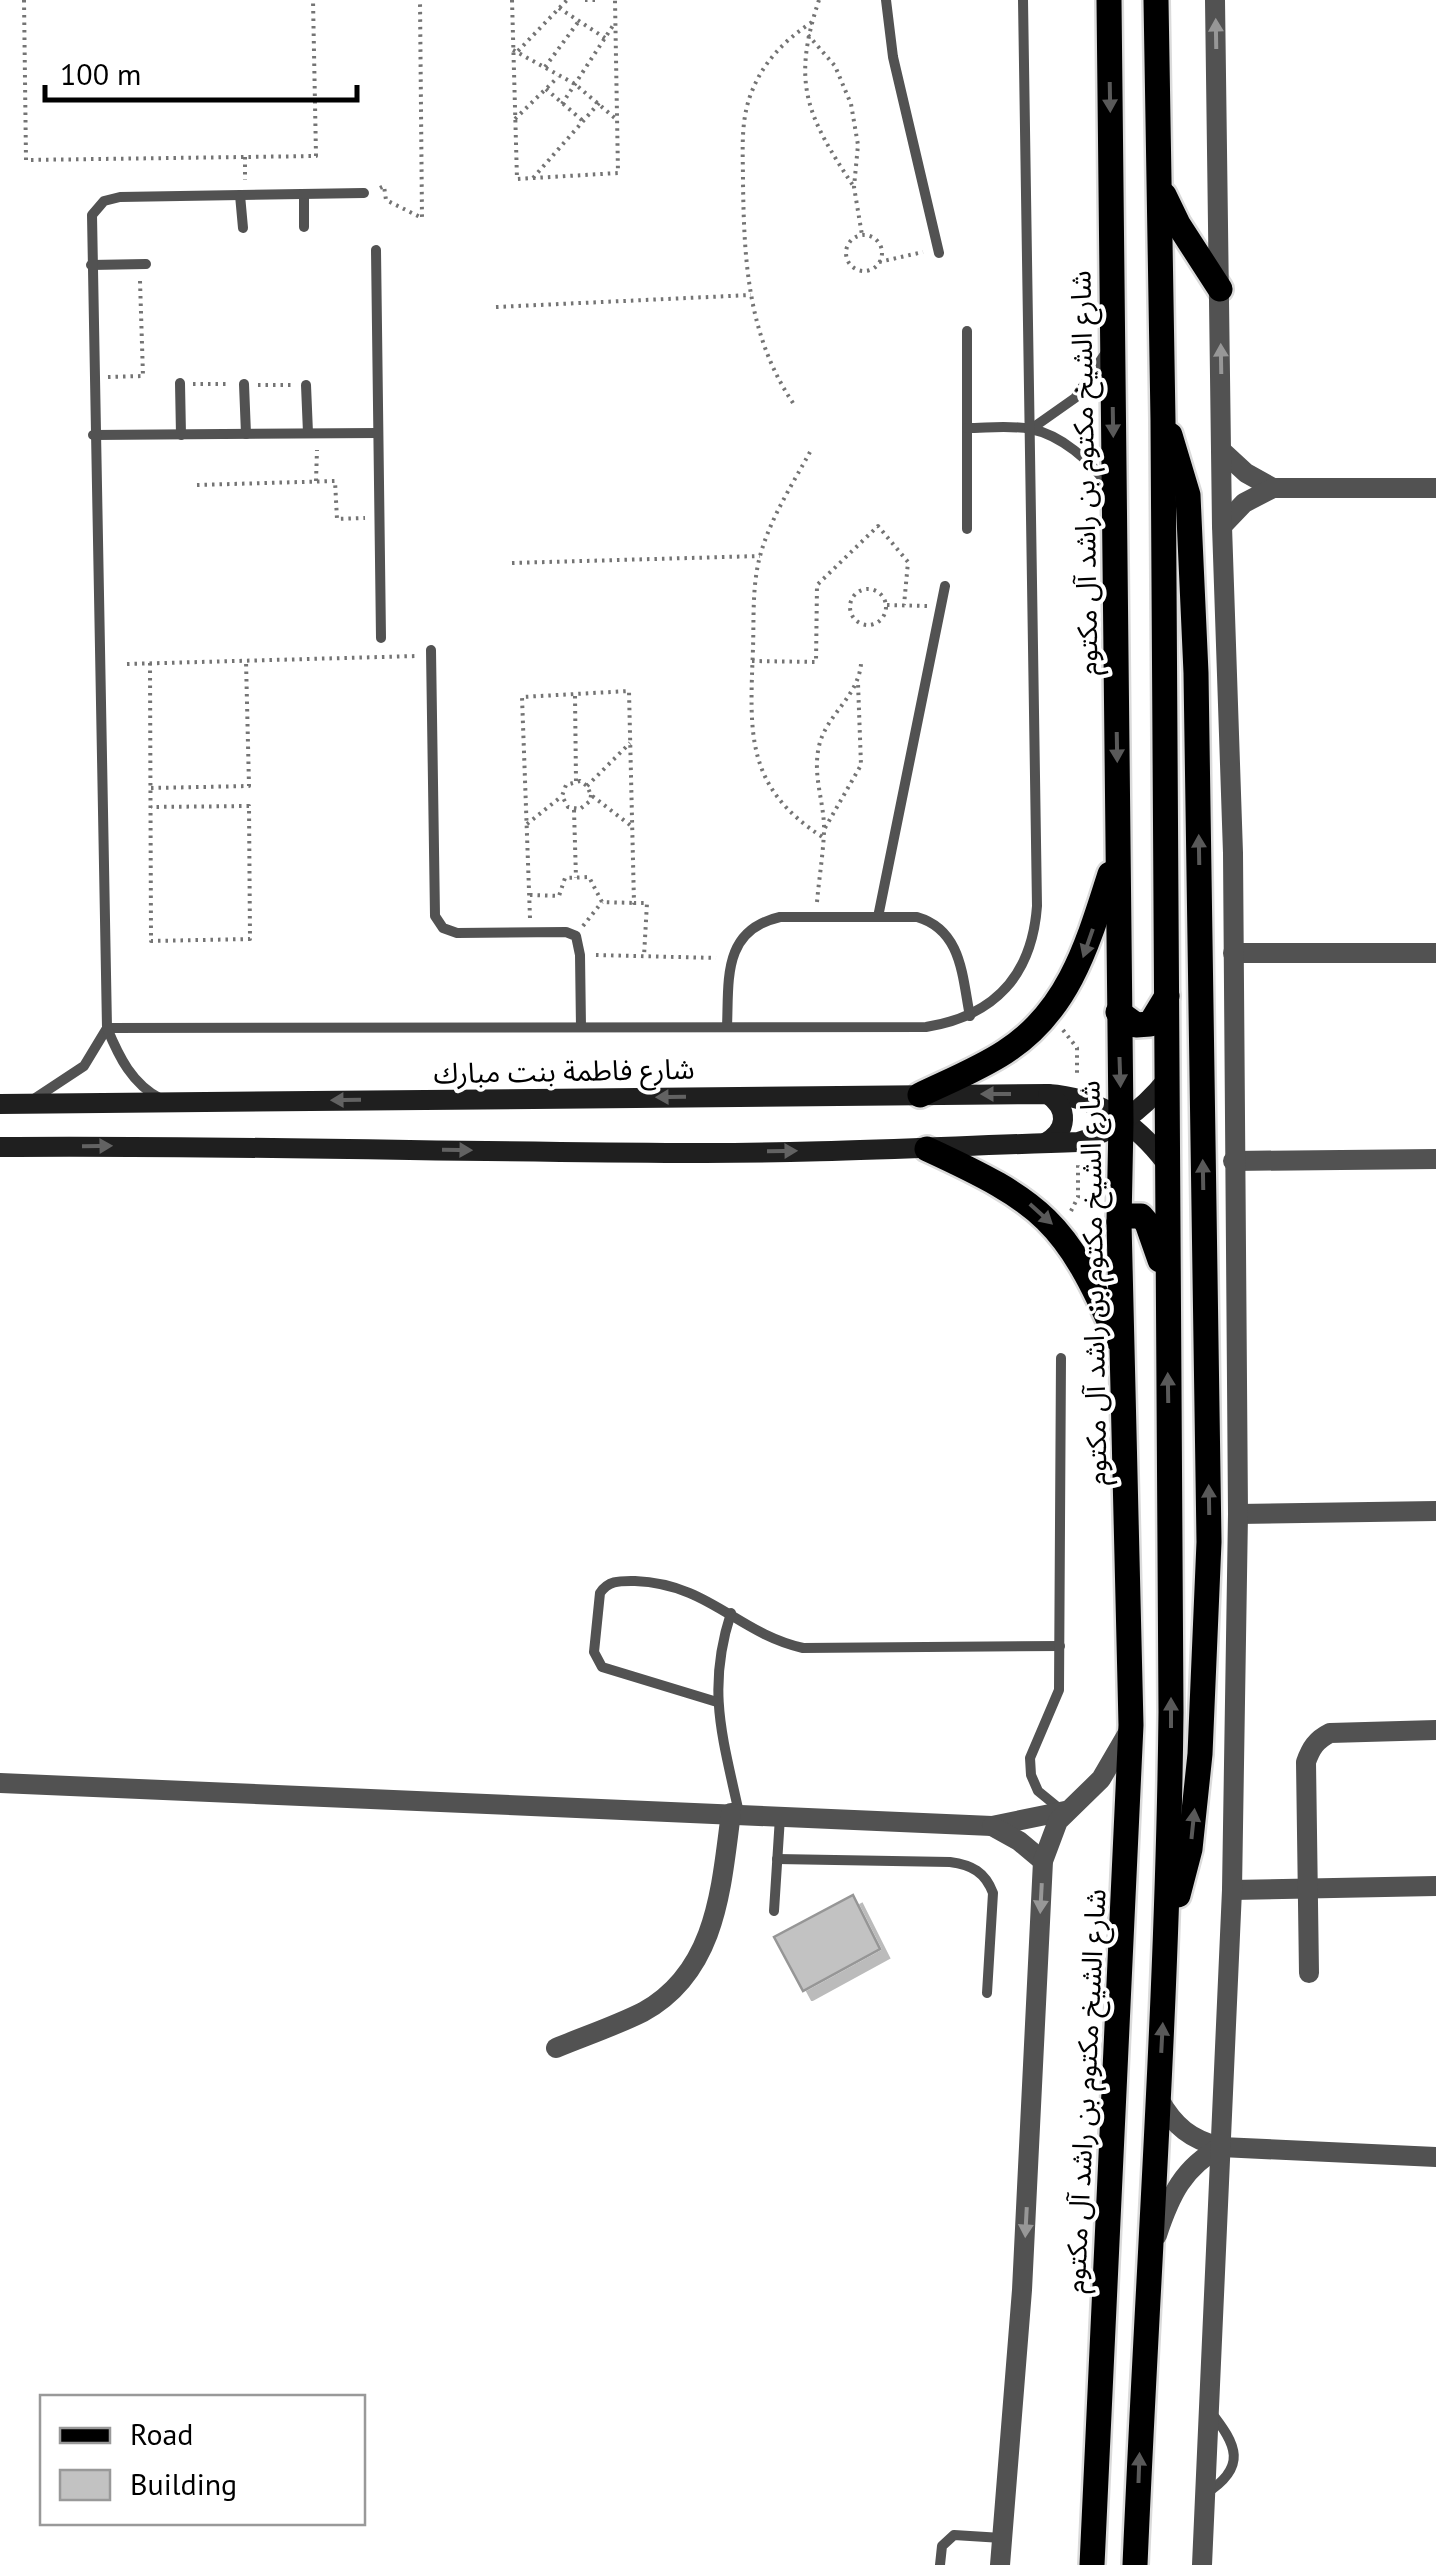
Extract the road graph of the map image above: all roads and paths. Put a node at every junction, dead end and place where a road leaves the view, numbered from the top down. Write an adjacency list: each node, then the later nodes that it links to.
1 (24, 0): 31 (path)
2 (313, 0): 31 (path)
3 (420, 0): 36 (path)
4 (512, 0): 21 (path)
5 (567, 0): 15 (path)
6 (585, 0): 7 (path)
7 (597, 0)
8 (615, 0): 17 (path)
9 (819, 0): 18 (path)
10 (886, 0): 42 (lane)
11 (1023, 0): 58 (lane)
12 (1109, 0): 50 (main road, شارع الشيخ مكتوم بن راشد آل مكتوم, one-way to 50)
13 (1156, 0): 34 (main road)
14 (1215, 0): 46 (street, one-way to 14)
15 (560, 8): 16 (path); 21 (path)
16 (579, 21): 20 (path); 22 (path)
17 (616, 22): 20 (path); 29 (path)
18 (812, 22): 19 (path); 47 (path)
19 (808, 35): 33 (path); 33 (path)
20 (605, 38): 24 (path)
21 (516, 51): 22 (path); 28 (path)
22 (545, 67): 23 (path)
23 (559, 75): 24 (path); 25 (path)
24 (575, 84): 26 (path); 27 (path)
25 (546, 90): 27 (path); 28 (path)
26 (599, 103): 29 (path); 30 (path)
27 (562, 104): 30 (path)
28 (515, 119): 32 (path)
29 (617, 120): 32 (path)
30 (583, 121): 32 (path)
31 (245, 157): 37 (path)
32 (532, 178)
33 (854, 187): 40 (path)
34 (1161, 188): 46 (main road); 56 (main road)
35 (304, 194): 36 (lane); 37 (lane); 38 (lane)
36 (364, 194)
37 (243, 195): 39 (lane); 45 (lane)
38 (304, 227)
39 (242, 228)
40 (862, 235): 43 (path); 43 (path)
41 (376, 250): 59 (lane)
42 (938, 251): 43 (path)
43 (879, 262)
44 (143, 264): 45 (lane); 51 (path)
45 (91, 265): 51 (lane)
46 (1220, 289): 64 (street, one-way to 46)
47 (751, 296): 48 (path); 55 (path)
48 (496, 307)
49 (967, 331): 57 (lane)
50 (1112, 336): 58 (lane); 70 (main road, شارع الشيخ مكتوم بن راشد آل مكتوم, one-way to 70)
51 (93, 378): 63 (lane)
52 (180, 384): 61 (lane)
53 (244, 384): 62 (lane)
54 (306, 385): 60 (lane)
55 (793, 403)
56 (1163, 420): 115 (main road); 160 (main road, one-way to 56)
57 (967, 428): 58 (lane); 73 (lane)
58 (1031, 429): 70 (lane); 117 (lane)
59 (378, 432): 60 (lane); 71 (lane)
60 (313, 433): 62 (lane); 66 (path)
61 (182, 434): 62 (lane); 63 (lane)
62 (246, 434)
63 (94, 436): 119 (lane)
64 (1222, 450): 68 (street); 72 (street)
65 (810, 452): 74 (path)
66 (316, 481): 67 (path); 71 (path)
67 (197, 485)
68 (1272, 488): 69 (street); 72 (street)
69 (1436, 488)
70 (1114, 495): 101 (main road, شارع الشيخ مكتوم بن راشد آل مكتوم, one-way to 101)
71 (380, 518): 80 (lane)
72 (1222, 526): 110 (street)
73 (967, 529)
74 (760, 556): 75 (path); 83 (path)
75 (512, 563)
76 (945, 586): 79 (lane)
77 (887, 605): 77 (path); 78 (path)
78 (904, 606): 79 (path); 83 (path)
79 (940, 606): 106 (lane)
80 (381, 638)
81 (431, 653): 82 (path); 108 (lane)
82 (246, 661): 84 (path); 92 (path)
83 (752, 662): 100 (path)
84 (150, 663): 85 (path); 92 (path)
85 (126, 664)
86 (861, 664): 87 (path)
87 (858, 680): 99 (path); 99 (path)
88 (575, 694): 89 (path); 90 (path); 97 (path)
89 (630, 743): 91 (path); 98 (path)
90 (576, 781): 91 (path); 94 (path)
91 (587, 786): 93 (path)
92 (150, 788): 95 (path)
93 (591, 794): 96 (path); 98 (path)
94 (562, 796): 96 (path); 97 (path)
95 (151, 807): 95 (path)
96 (574, 810): 102 (path)
97 (526, 825): 103 (path)
98 (632, 826): 105 (path)
99 (825, 828): 100 (path)
100 (824, 838): 107 (path)
101 (1118, 850): 116 (main road, شارع الشيخ مكتوم بن راشد آل مكتوم); 123 (main road, one-way to 123)
102 (576, 878): 103 (path); 104 (path)
103 (529, 894): 108 (path)
104 (602, 902): 105 (path); 109 (path)
105 (634, 903): 113 (path)
106 (878, 916): 107 (lane); 117 (lane)
107 (816, 917): 114 (lane)
108 (530, 933): 109 (lane)
109 (576, 936): 112 (lane)
110 (1232, 953): 111 (street); 135 (street)
111 (1436, 953)
112 (580, 955): 113 (path); 120 (lane)
113 (644, 956): 114 (path)
114 (731, 958): 118 (lane)
115 (1167, 996): 116 (main road); 122 (main road)
116 (1118, 1012): 129 (main road, شارع الشيخ مكتوم بن راشد آل مكتوم, one-way to 129)
117 (970, 1016): 118 (lane)
118 (727, 1027): 120 (lane)
119 (106, 1028): 120 (lane); 126 (lane); 128 (lane)
120 (581, 1028)
121 (1076, 1048): 125 (path)
122 (1166, 1081): 129 (street); 136 (main road)
123 (920, 1094): 124 (street, شارع فاطمة بنت مبارك, one-way to 123); 126 (street, شارع فاطمة بنت مبارك, one-way to 126)
124 (1048, 1094): 125 (street, شارع فاطمة بنت مبارك); 131 (street)
125 (1077, 1096): 129 (street, شارع فاطمة بنت مبارك)
126 (166, 1102): 128 (street, شارع فاطمة بنت مبارك)
127 (0, 1104): 128 (street, شارع فاطمة بنت مبارك)
128 (24, 1104)
129 (1122, 1122): 130 (street); 136 (street, شارع فاطمة بنت مبارك); 138 (main road, شارع الشيخ مكتوم بن راشد آل مكتوم)
130 (1078, 1142): 131 (street); 137 (path)
131 (1045, 1143): 133 (street)
132 (0, 1147): 133 (street, one-way to 133)
133 (926, 1149): 140 (main road, one-way to 140)
134 (1436, 1159): 135 (street)
135 (1233, 1161): 143 (street)
136 (1166, 1164): 139 (main road)
137 (1078, 1198)
138 (1119, 1222): 139 (main road); 140 (main road, شارع الشيخ مكتوم بن راشد آل مكتوم)
139 (1166, 1268): 160 (main road, one-way to 139)
140 (1123, 1354): 147 (main road, شارع الشيخ مكتوم بن راشد آل مكتوم)
141 (1060, 1358): 145 (lane)
142 (1436, 1511): 143 (street)
143 (1238, 1514): 158 (street)
144 (731, 1614): 145 (lane); 146 (lane); 146 (lane)
145 (1060, 1646): 150 (lane)
146 (717, 1702): 151 (lane)
147 (1131, 1725): 150 (street); 171 (main road, شارع الشيخ مكتوم بن راشد آل مكتوم)
148 (1436, 1730): 157 (street)
149 (0, 1783): 151 (street)
150 (1066, 1812): 153 (street); 155 (street)
151 (735, 1813): 152 (street); 163 (street)
152 (780, 1817): 153 (street); 154 (lane)
153 (992, 1826): 155 (street)
154 (777, 1860): 159 (lane); 162 (lane)
155 (1042, 1861): 168 (street, one-way to 168)
156 (1436, 1886): 157 (street)
157 (1308, 1888): 158 (street); 161 (street)
158 (1232, 1890): 165 (street)
159 (774, 1910)
160 (1168, 1918): 164 (main road, one-way to 160)
161 (1309, 1973)
162 (987, 1993)
163 (556, 2048)
164 (1159, 2100): 165 (street); 167 (main road)
165 (1221, 2147): 166 (street); 167 (street); 173 (street)
166 (1436, 2157)
167 (1148, 2263): 172 (main road, one-way to 167)
168 (1004, 2538): 169 (lane); 170 (street)
169 (940, 2565)
170 (1000, 2565)
171 (1092, 2565)
172 (1135, 2565)
173 (1202, 2565)

